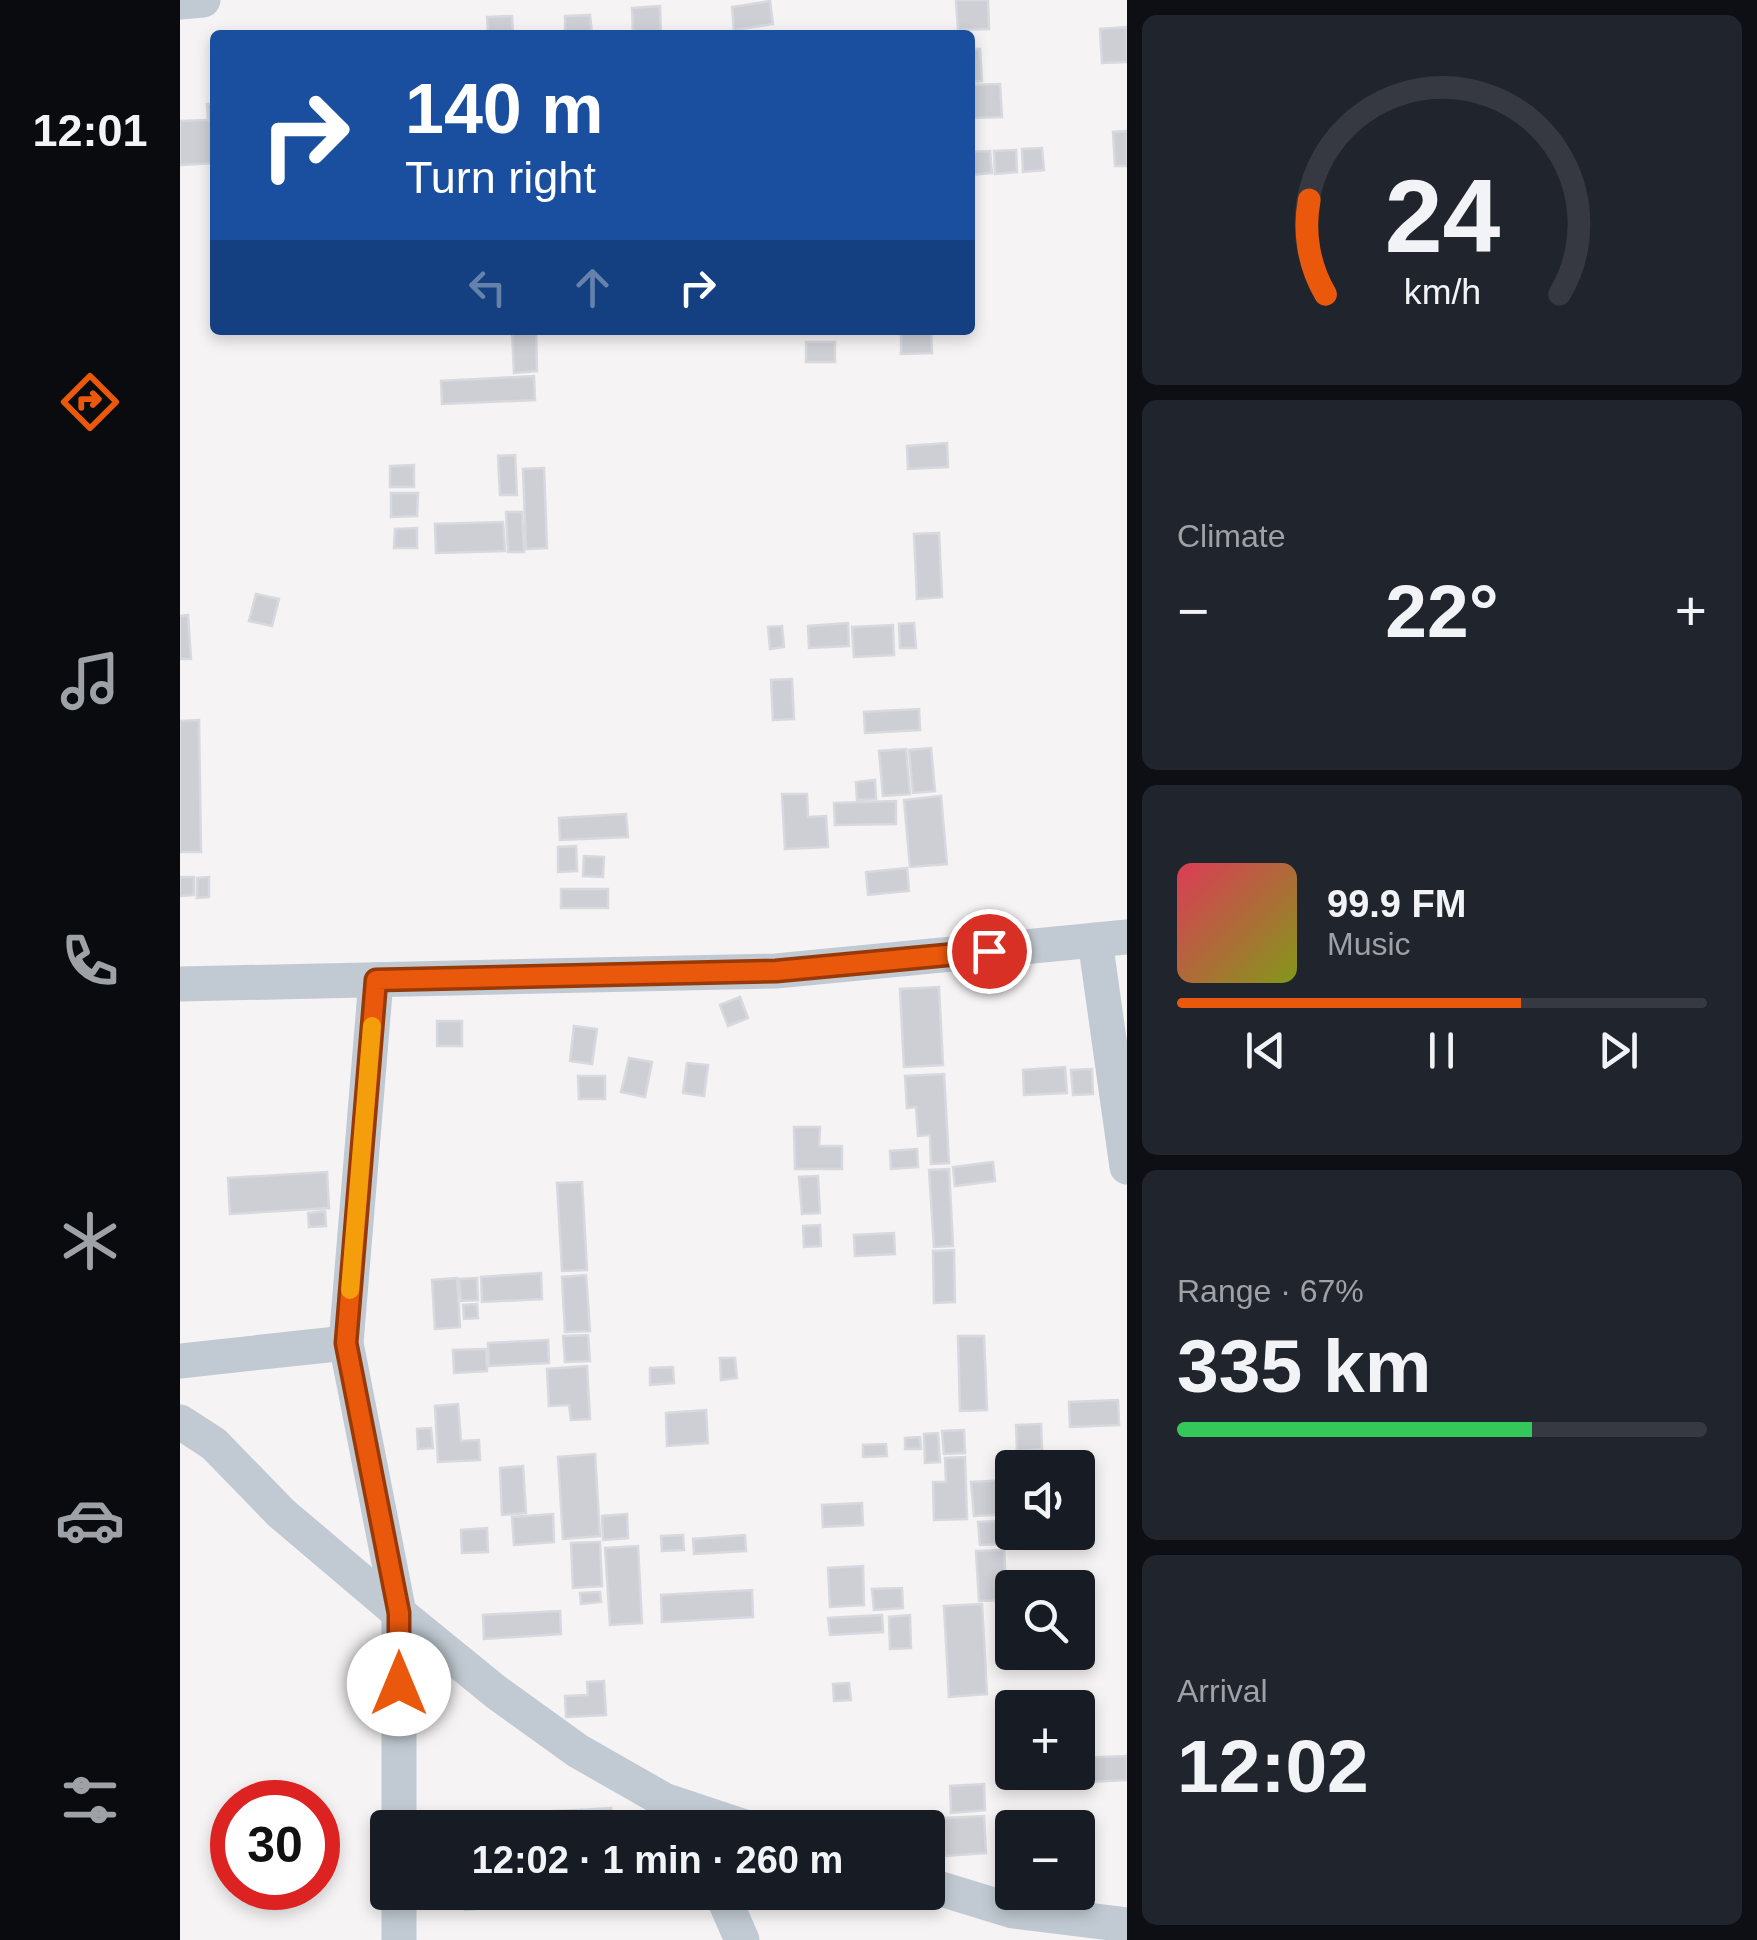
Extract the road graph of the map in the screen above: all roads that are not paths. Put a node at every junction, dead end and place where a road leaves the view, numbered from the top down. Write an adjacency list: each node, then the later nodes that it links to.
1 (203, 0): 2 (street)
2 (180, 2)
3 (1111, 939): 4 (street); 6 (street)
4 (376, 980): 5 (street); 7 (street)
5 (180, 984)
6 (1127, 1167)
7 (346, 1343): 8 (street); 10 (street)
8 (180, 1360)
9 (180, 1422): 10 (street)
10 (399, 1613): 11 (street); 12 (street)
11 (399, 1810)
12 (667, 1810)
13 (945, 1890): 16 (street)
14 (399, 1910): 17 (street)
15 (729, 1910): 18 (street)
16 (1127, 1924)
17 (399, 1940)
18 (742, 1940)

